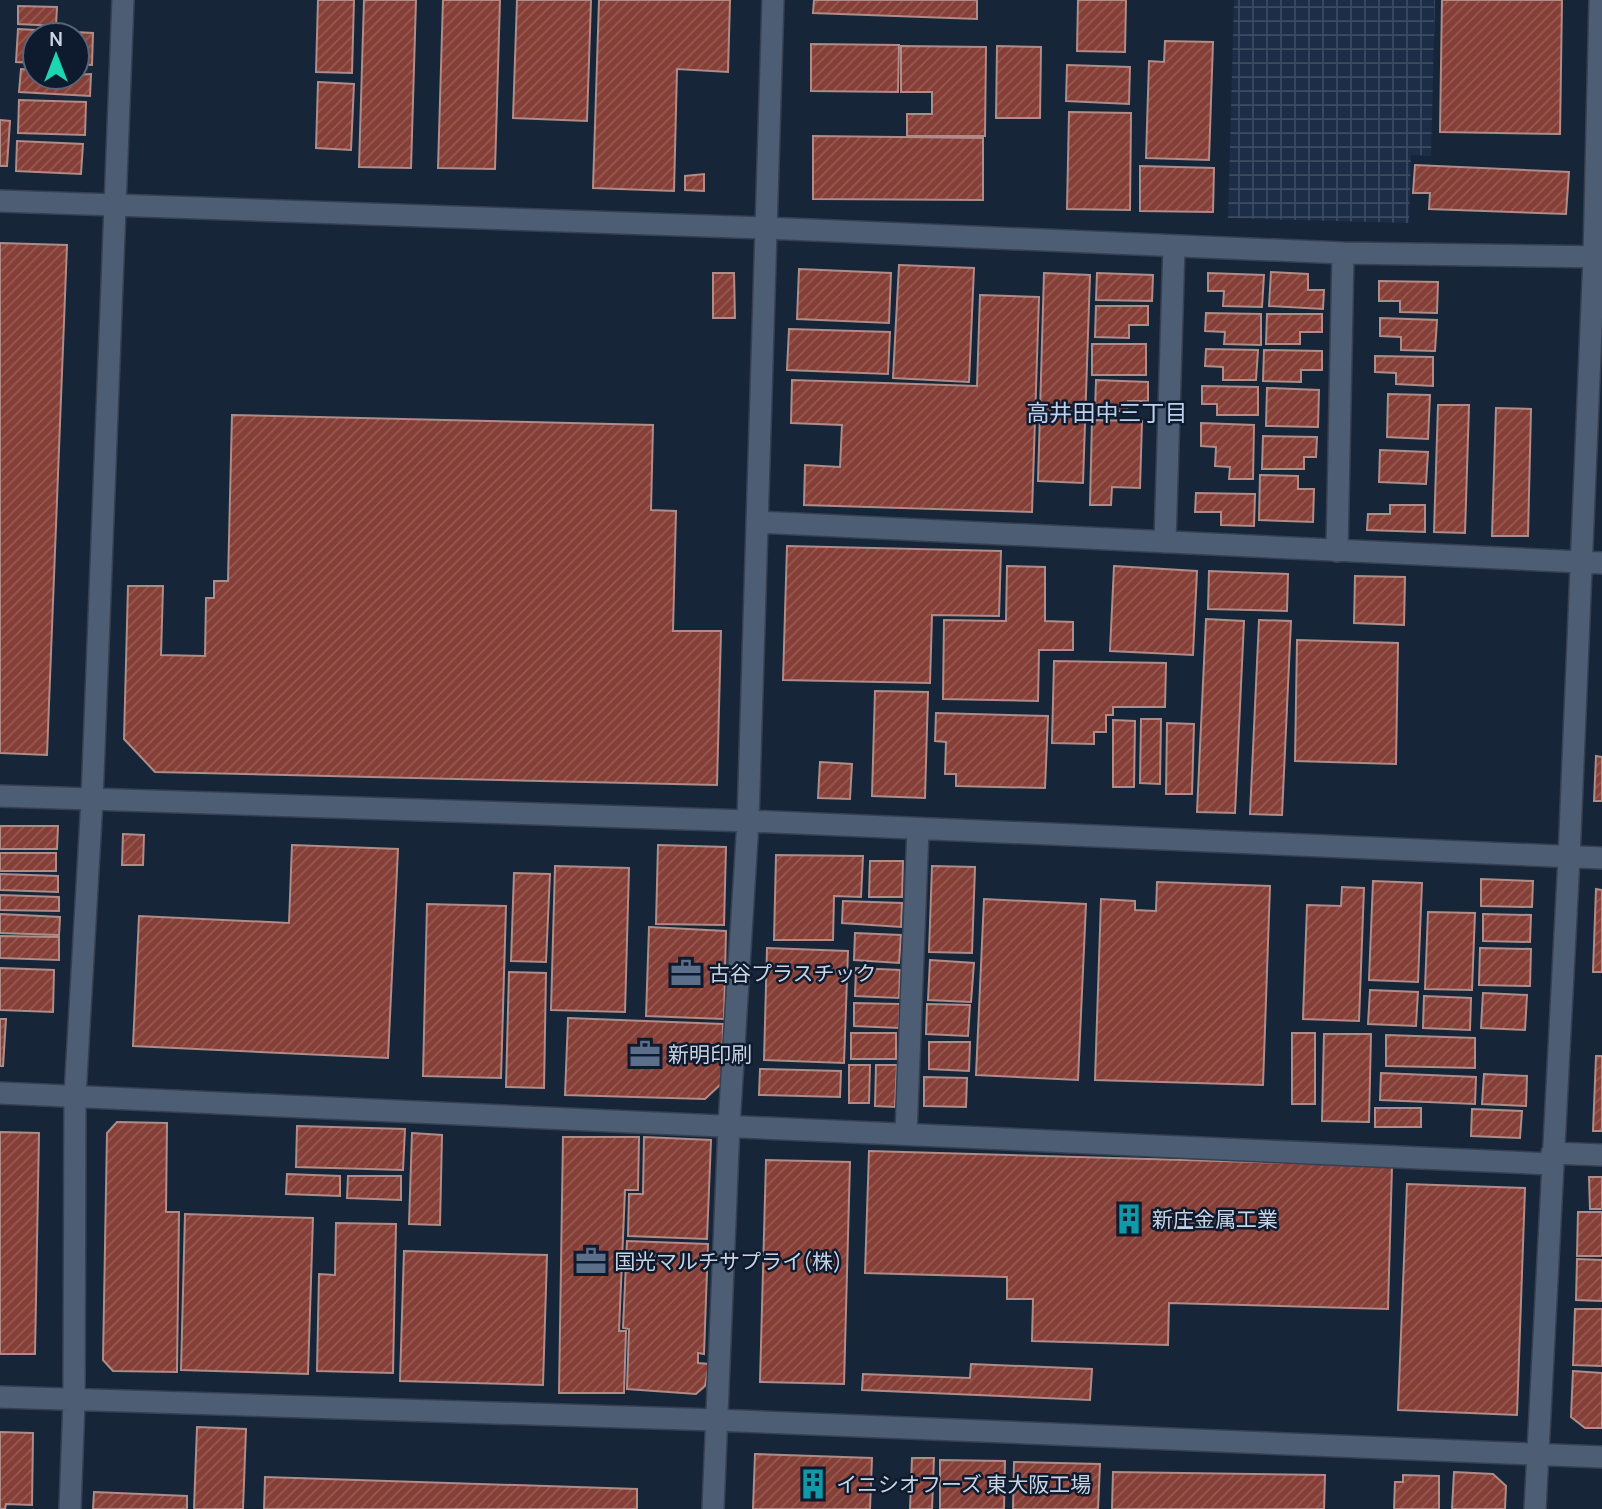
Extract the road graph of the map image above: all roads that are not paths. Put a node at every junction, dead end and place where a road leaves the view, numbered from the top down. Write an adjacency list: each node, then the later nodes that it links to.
1 (123, 0): 5 (street)
2 (774, 0): 6 (street)
3 (1600, 0): 9 (street)
4 (0, 201): 5 (street)
5 (113, 205): 6 (street); 17 (street)
6 (766, 228): 7 (street); 11 (street)
7 (1174, 246): 8 (street); 12 (street)
8 (1343, 253): 9 (street); 13 (street)
9 (1598, 257): 10 (street)
10 (1594, 416): 14 (street)
11 (757, 522): 12 (street); 18 (street)
12 (1165, 542): 13 (street)
13 (1337, 551): 14 (street)
14 (1579, 563): 15 (street); 20 (street)
15 (1602, 563)
16 (0, 796): 17 (street)
17 (92, 800): 18 (street); 23 (street)
18 (748, 821): 19 (street); 24 (street)
19 (918, 829): 20 (street); 25 (street)
20 (1569, 858): 21 (street); 27 (street)
21 (1602, 858)
22 (0, 1093): 23 (street)
23 (75, 1096): 24 (street); 29 (street)
24 (729, 1125): 25 (street); 30 (street)
25 (906, 1133): 27 (street)
26 (1602, 1155): 27 (street)
27 (1552, 1158): 31 (street)
28 (0, 1397): 29 (street)
29 (74, 1401): 30 (street); 33 (street)
30 (716, 1420): 31 (street); 34 (street)
31 (1537, 1454): 32 (street); 35 (street)
32 (1602, 1457)
33 (69, 1509)
34 (713, 1509)
35 (1535, 1509)

